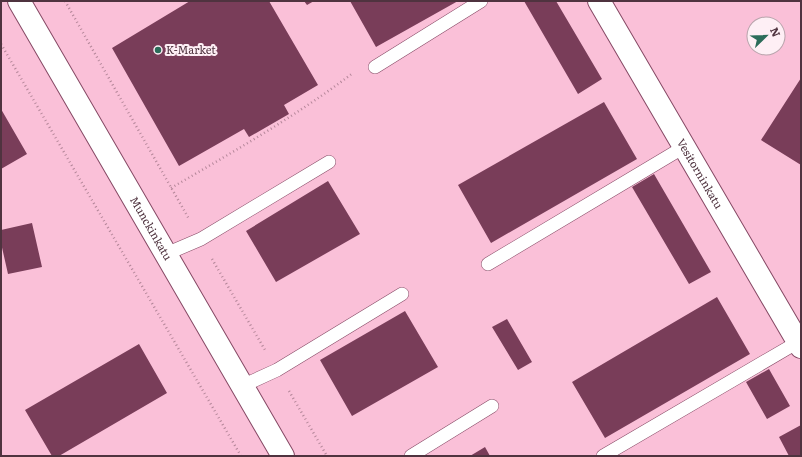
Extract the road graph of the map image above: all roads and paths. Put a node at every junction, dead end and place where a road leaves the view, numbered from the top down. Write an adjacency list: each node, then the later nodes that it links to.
1 (19, 1): 10 (main road, Munckinkatu)
2 (482, 1): 5 (lane)
3 (599, 1): 7 (main road, Vesitorninkatu)
4 (1, 44): 16 (path)
5 (375, 67)
6 (358, 70): 9 (path)
7 (684, 147): 11 (lane); 13 (main road, Vesitorninkatu)
8 (329, 162): 10 (lane)
9 (172, 188)
10 (166, 254): 14 (main road, Munckinkatu)
11 (488, 264)
12 (402, 294): 14 (lane)
13 (800, 344): 19 (lane)
14 (242, 386): 17 (main road, Munckinkatu)
15 (492, 406): 18 (lane)
16 (241, 456)
17 (283, 456)
18 (411, 456)
19 (603, 456)

